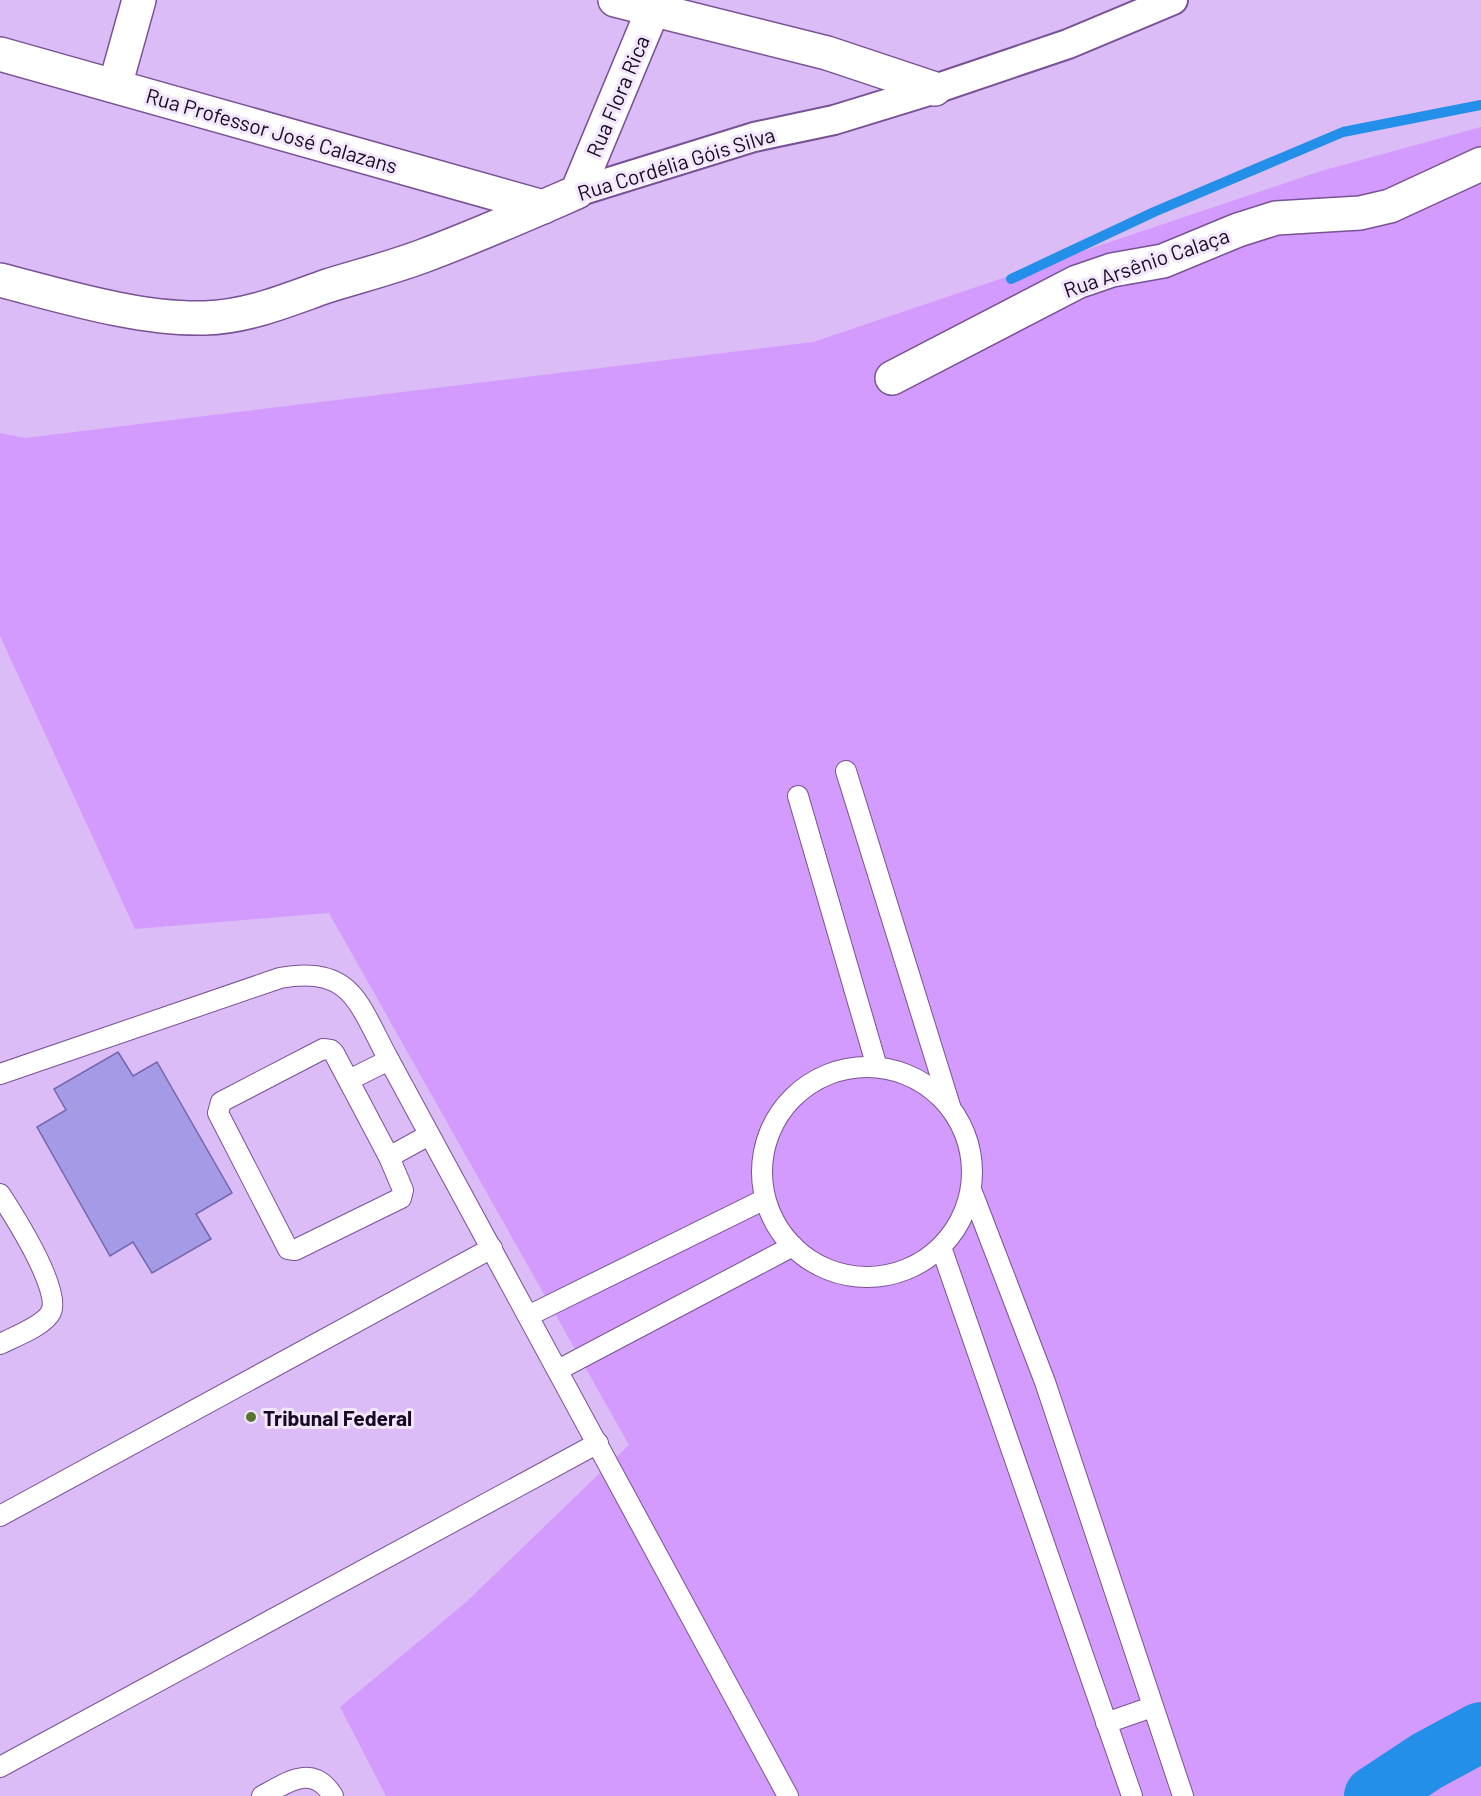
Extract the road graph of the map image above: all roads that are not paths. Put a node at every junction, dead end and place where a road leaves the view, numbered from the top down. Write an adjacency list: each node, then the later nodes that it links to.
1 (139, 0): 6 (street)
2 (615, 0): 4 (street)
3 (1173, 0): 7 (street, Rua Cordélia Góis Silva)
4 (654, 5): 7 (street); 9 (street, Rua Flora Rica)
5 (0, 54): 6 (street, Rua Professor José Calazans)
6 (115, 86): 10 (street, Rua Professor José Calazans)
7 (934, 89): 9 (street, Rua Cordélia Góis Silva)
8 (1481, 164): 12 (street, Rua Arsênio Calaça)
9 (577, 192): 10 (street, Rua Cordélia Góis Silva)
10 (543, 207): 11 (street, Rua Cordélia Góis Silva)
11 (0, 279)
12 (892, 378)
13 (846, 771): 19 (lane)
14 (798, 796): 16 (lane)
15 (389, 1060): 17 (lane); 18 (lane); 20 (lane)
16 (877, 1067): 19 (lane); 24 (lane)
17 (0, 1074)
18 (349, 1080): 21 (lane); 21 (lane)
19 (951, 1109): 22 (lane)
20 (429, 1135): 21 (lane); 27 (lane)
21 (389, 1157)
22 (972, 1192): 26 (lane); 33 (lane)
23 (0, 1194): 29 (lane)
24 (765, 1199): 25 (lane); 28 (lane)
25 (793, 1246): 26 (lane); 30 (lane)
26 (941, 1247): 34 (lane)
27 (492, 1248): 28 (lane); 32 (lane)
28 (528, 1316): 30 (lane)
29 (0, 1344)
30 (558, 1370): 31 (lane)
31 (598, 1443): 35 (lane); 38 (lane)
32 (0, 1516)
33 (1152, 1707): 34 (lane); 40 (lane)
34 (1106, 1723): 39 (lane)
35 (0, 1767)
36 (262, 1796): 37 (lane)
37 (333, 1796)
38 (788, 1796)
39 (1132, 1796)
40 (1183, 1796)

